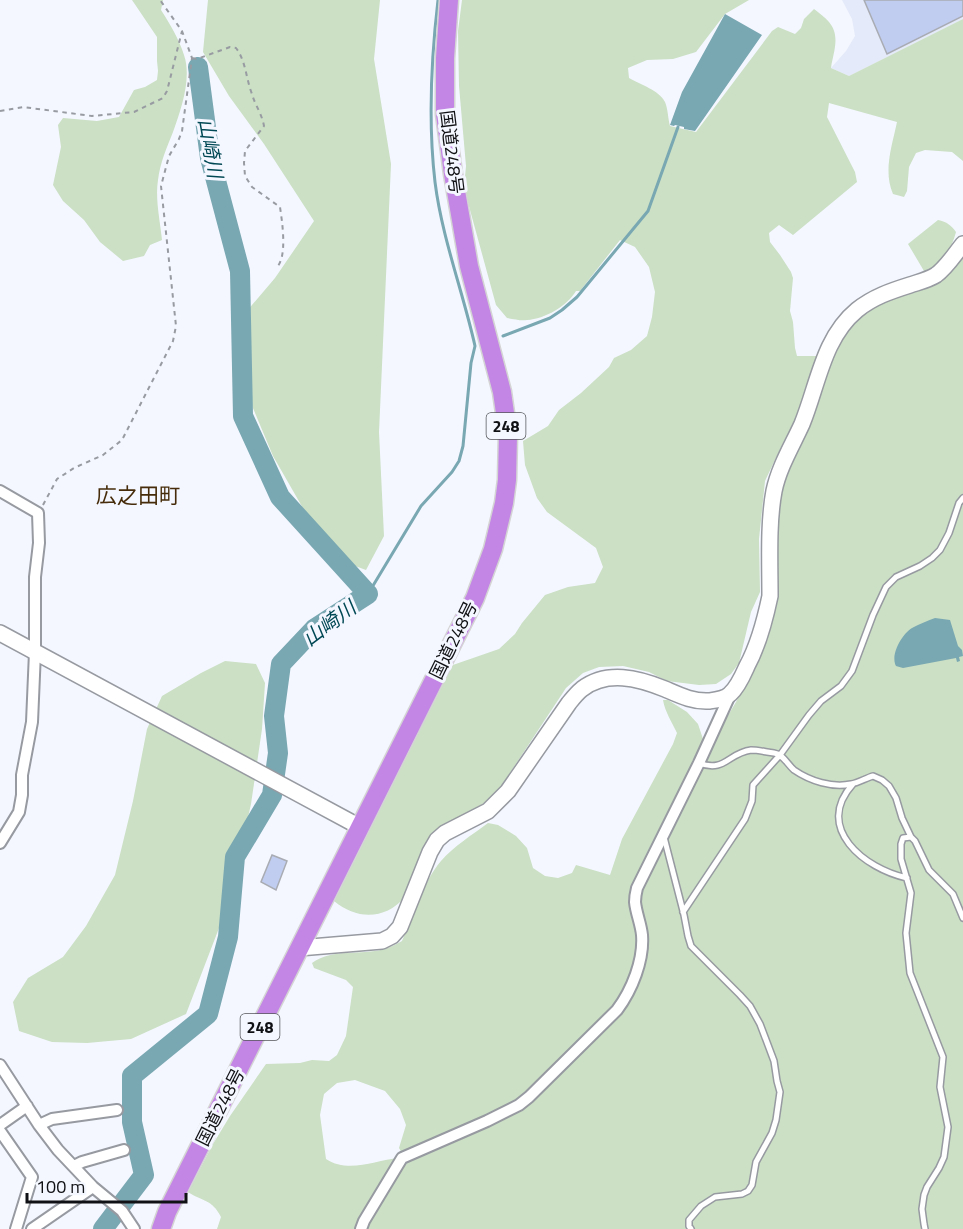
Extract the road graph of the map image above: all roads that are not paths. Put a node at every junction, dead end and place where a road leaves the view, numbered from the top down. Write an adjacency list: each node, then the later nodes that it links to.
1 (449, 0): 11 (highway, 国道248号 / 248)
2 (963, 244): 7 (street)
3 (0, 491): 6 (street)
4 (963, 498): 8 (lane)
5 (0, 633): 6 (street)
6 (35, 652): 11 (street); 14 (street)
7 (730, 694): 9 (street); 18 (street)
8 (780, 755): 9 (lane); 10 (lane); 16 (lane)
9 (699, 763): 12 (street)
10 (853, 784): 13 (lane); 15 (lane)
11 (360, 827): 18 (highway, 国道248号 / 248)
12 (664, 835): 16 (lane); 32 (street)
13 (911, 837): 15 (lane); 17 (lane)
14 (0, 843)
15 (907, 878): 34 (lane)
16 (683, 912): 33 (lane)
17 (963, 918)
18 (300, 948): 31 (highway, 国道248号 / 248)
19 (0, 1065): 20 (street)
20 (27, 1106): 22 (street); 23 (street)
21 (117, 1110): 23 (street)
22 (0, 1125)
23 (39, 1125): 26 (street)
24 (0, 1131): 28 (street)
25 (124, 1150): 26 (street)
26 (74, 1166): 27 (street)
27 (93, 1187): 29 (street); 30 (street)
28 (16, 1229)
29 (32, 1229)
30 (134, 1229)
31 (161, 1229)
32 (361, 1229)
33 (691, 1229)
34 (925, 1229)

